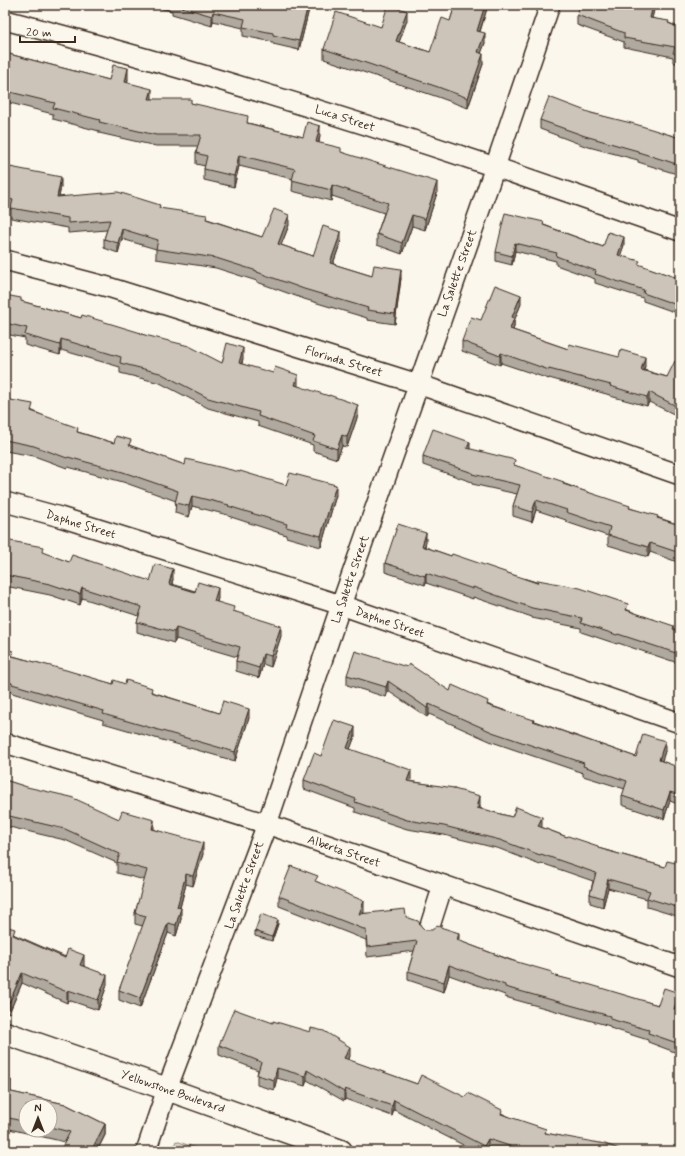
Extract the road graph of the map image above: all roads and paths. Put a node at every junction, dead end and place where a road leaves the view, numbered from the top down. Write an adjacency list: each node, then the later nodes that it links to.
1 (550, 5): 3 (street, La Salette Street)
2 (5, 20): 3 (street, Luca Street)
3 (495, 167): 4 (street, Luca Street); 6 (street, La Salette Street)
4 (680, 231)
5 (5, 260): 6 (street, Florinda Street)
6 (418, 384): 7 (street, Florinda Street); 9 (street, La Salette Street)
7 (680, 475)
8 (5, 502): 9 (street, Daphne Street)
9 (341, 605): 10 (street, Daphne Street); 12 (street, La Salette Street)
10 (680, 724)
11 (5, 743): 12 (street, Alberta Street)
12 (267, 824): 13 (street, Alberta Street); 17 (street, La Salette Street)
13 (443, 885): 14 (street); 15 (street, Alberta Street)
14 (429, 929)
15 (680, 967)
16 (5, 1033): 17 (street, Yellowstone Boulevard)
17 (168, 1089): 18 (street, La Salette Street); 19 (street, Yellowstone Boulevard)
18 (146, 1151)
19 (341, 1151)

